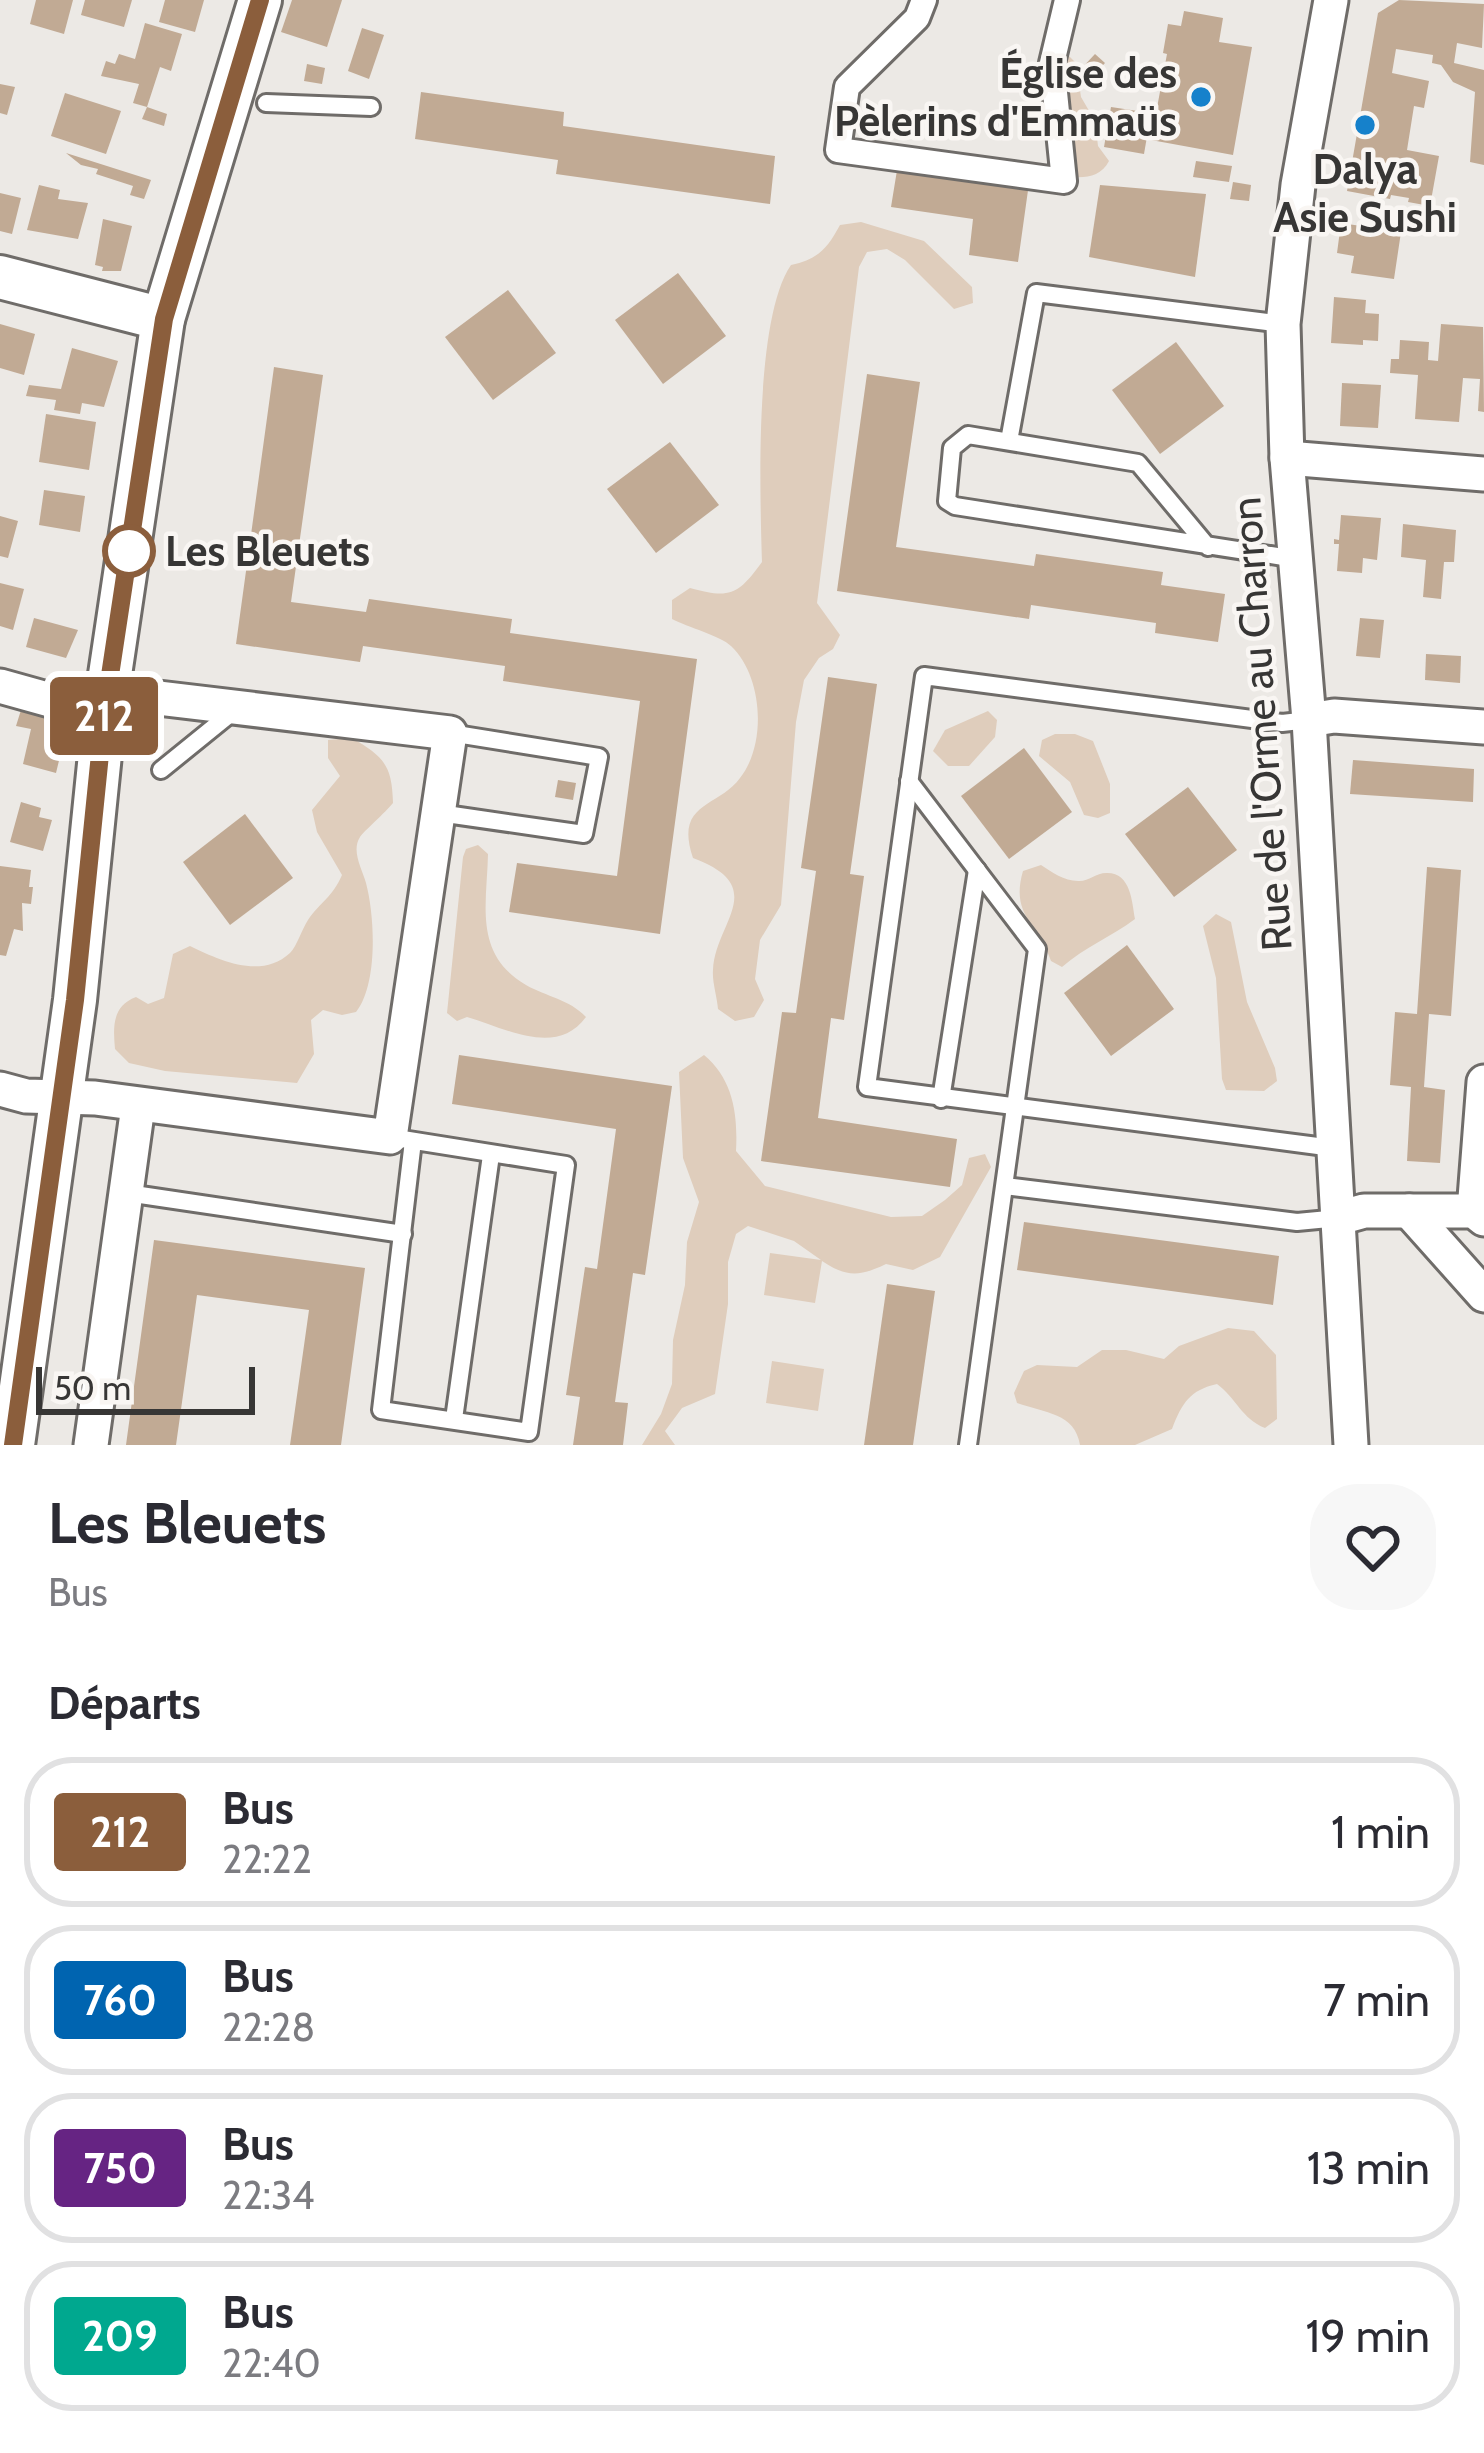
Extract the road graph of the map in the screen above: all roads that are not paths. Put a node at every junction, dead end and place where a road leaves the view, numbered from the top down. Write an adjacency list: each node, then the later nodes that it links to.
1 (260, 0): 8 (street)
2 (924, 0): 3 (street)
3 (1067, 0)
4 (1331, 0): 9 (street, Rue de l'Orme au Charron)
5 (266, 104): 6 (lane)
6 (371, 107)
7 (0, 277): 8 (street)
8 (164, 319): 16 (street)
9 (1283, 324): 10 (lane); 11 (street, Rue de l'Orme au Charron)
10 (1009, 441): 13 (lane); 13 (lane)
11 (1287, 458): 12 (street); 14 (street, Rue de l'Orme au Charron)
12 (1484, 475)
13 (1208, 547): 14 (lane)
14 (1296, 559): 18 (street, Rue de l'Orme au Charron)
15 (0, 686): 16 (street)
16 (106, 703): 17 (street); 27 (street)
17 (241, 706): 20 (street); 21 (lane)
18 (1309, 720): 19 (street); 22 (lane); 32 (street, Rue de l'Orme au Charron)
19 (1484, 727)
20 (450, 733): 23 (street); 23 (lane)
21 (161, 770)
22 (909, 781): 24 (lane); 28 (lane)
23 (439, 813): 31 (street)
24 (977, 870): 28 (lane); 30 (lane)
25 (1484, 1082): 37 (street)
26 (0, 1089): 27 (street)
27 (61, 1095): 29 (street); 42 (street)
28 (941, 1099): 30 (lane)
29 (138, 1106): 31 (street); 35 (street)
30 (1014, 1107): 32 (lane); 34 (lane)
31 (401, 1139): 33 (lane); 39 (lane)
32 (1333, 1148): 38 (street, Rue de l'Orme au Charron)
33 (491, 1155): 41 (lane); 41 (lane)
34 (1005, 1186): 38 (lane); 44 (lane)
35 (127, 1193): 39 (lane); 43 (street)
36 (1409, 1211): 37 (street); 38 (street); 40 (street)
37 (1479, 1215)
38 (1339, 1218): 45 (street, Rue de l'Orme au Charron)
39 (403, 1234): 41 (lane)
40 (1484, 1295)
41 (454, 1420)
42 (13, 1445)
43 (91, 1445)
44 (968, 1445)
45 (1352, 1445)

